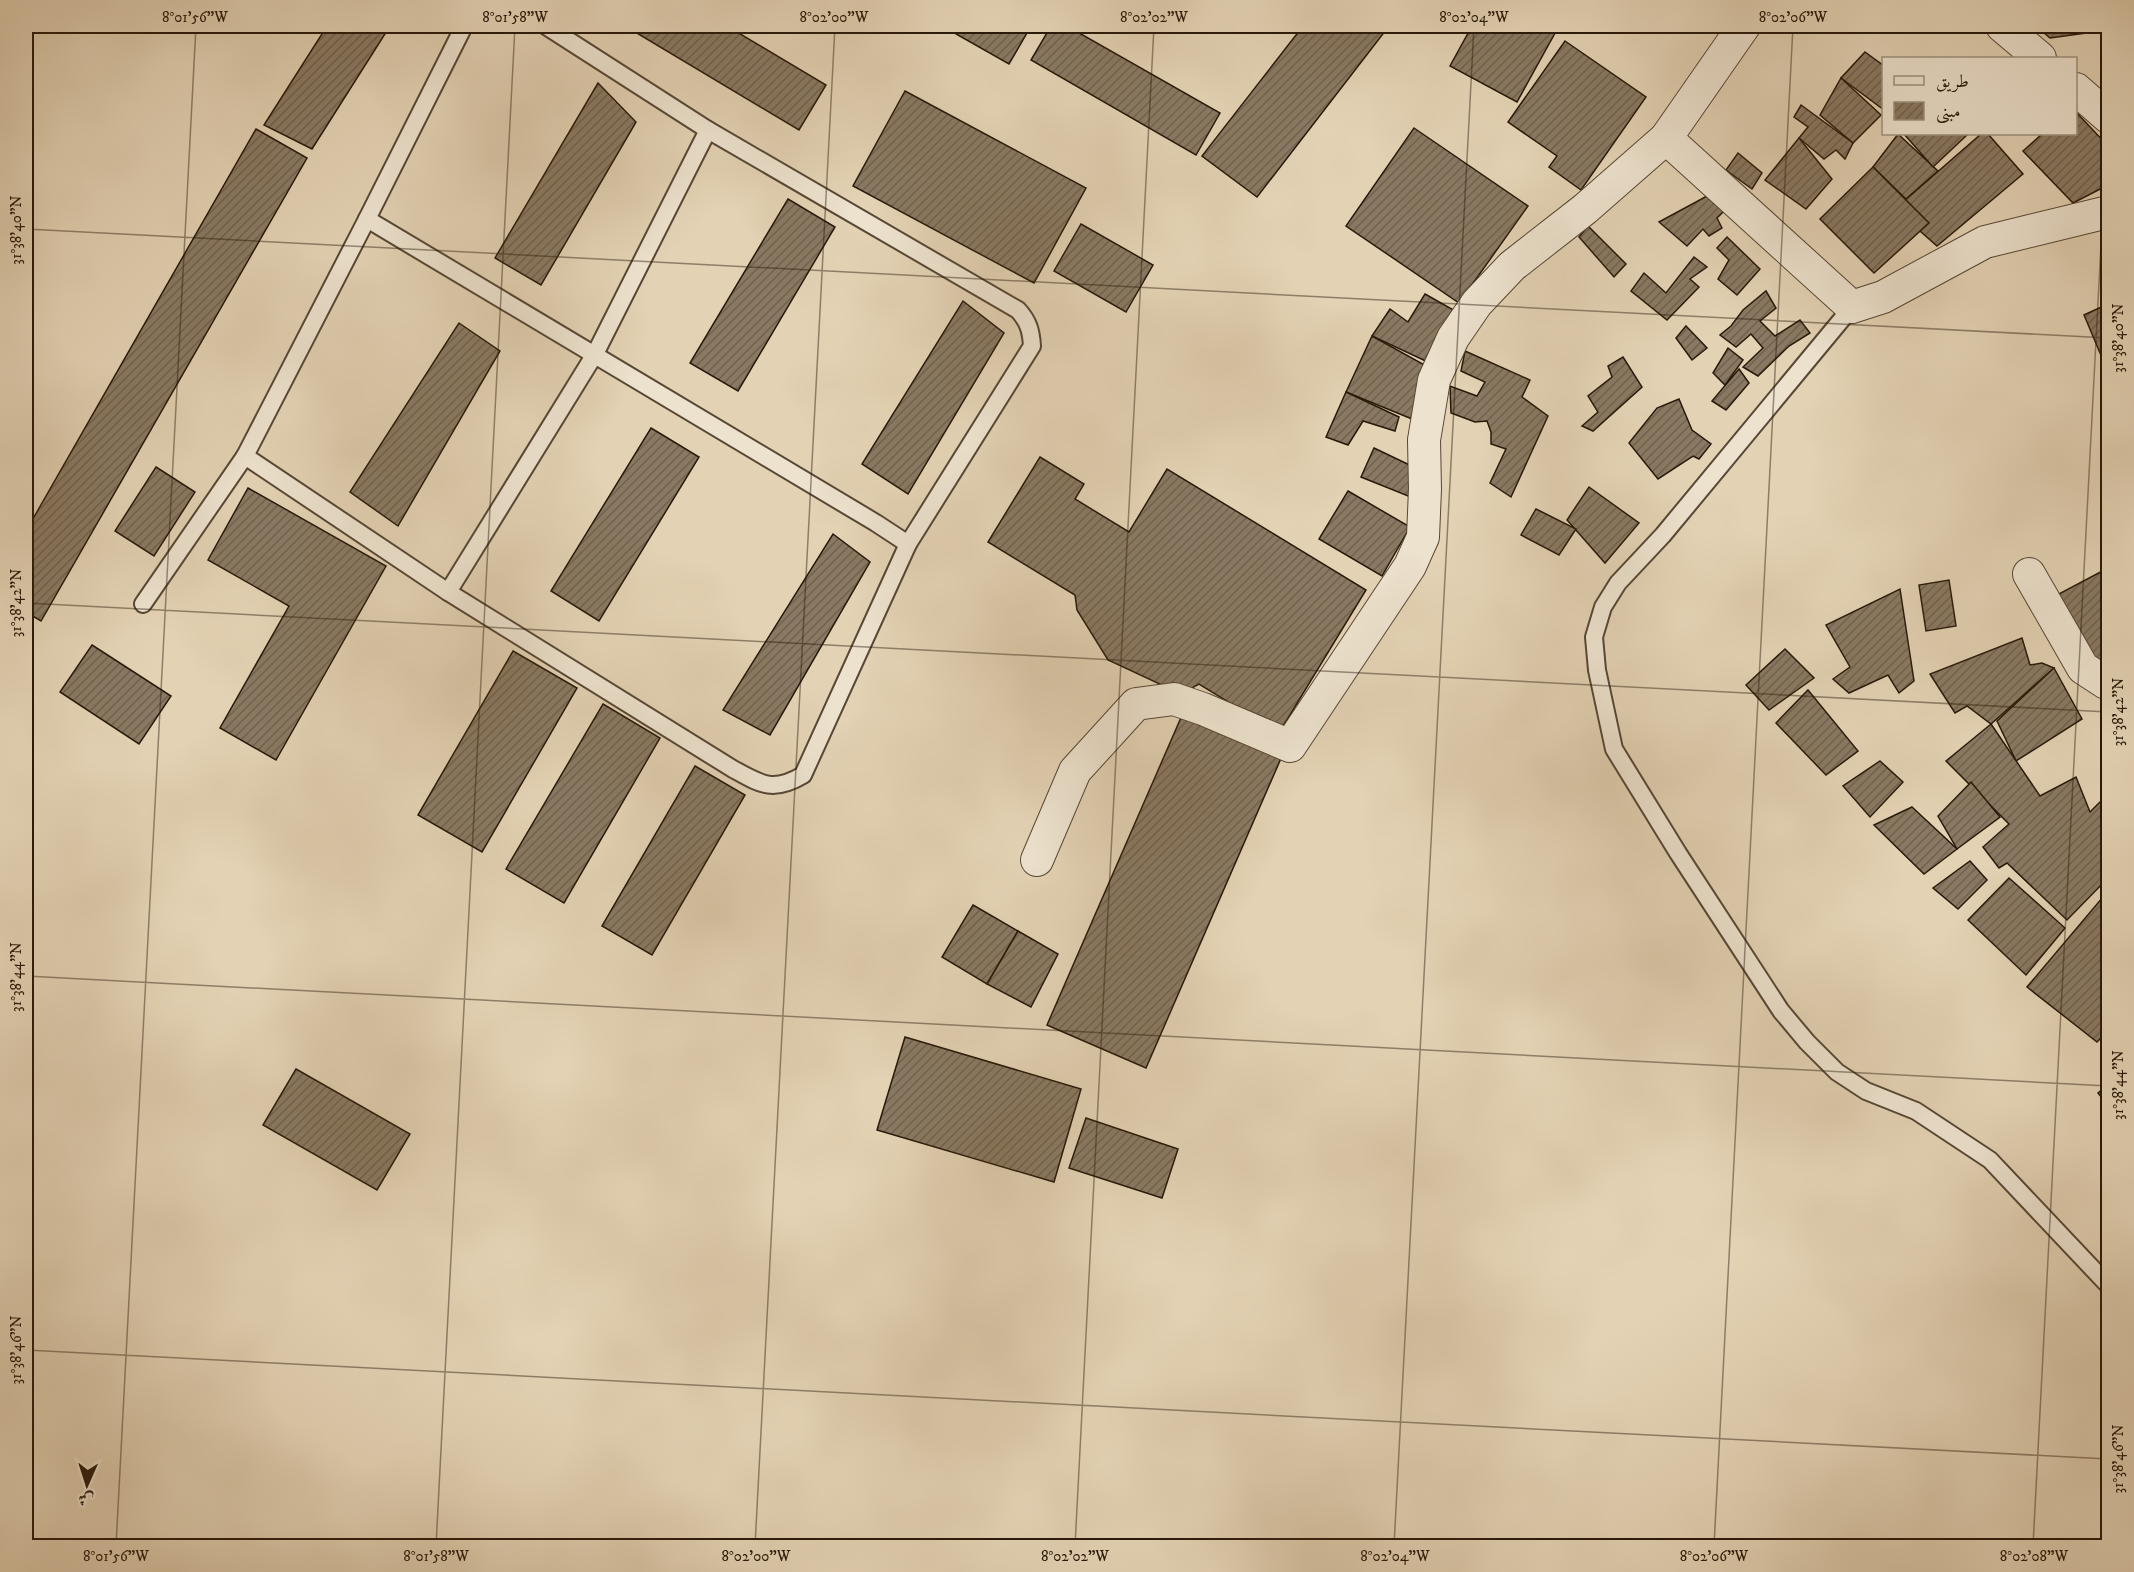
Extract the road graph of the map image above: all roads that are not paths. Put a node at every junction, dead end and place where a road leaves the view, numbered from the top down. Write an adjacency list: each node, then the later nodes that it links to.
1 (464, 26): 11 (lane)
2 (546, 26): 8 (lane)
3 (1744, 26): 9 (street)
4 (2002, 26): 5 (street)
5 (2039, 57)
6 (2077, 90): 7 (street)
7 (2109, 117)
8 (708, 130): 13 (lane); 15 (lane)
9 (1666, 138): 12 (street); 20 (street)
10 (2109, 212): 12 (street)
11 (367, 219): 13 (lane); 14 (lane)
12 (1852, 307): 21 (lane)
13 (595, 354): 15 (lane); 17 (lane)
14 (245, 456): 17 (lane); 18 (lane)
15 (908, 544): 17 (lane)
16 (2029, 574): 19 (street)
17 (448, 592)
18 (144, 604)
19 (2108, 687)
20 (1036, 860)
21 (2109, 1285)

